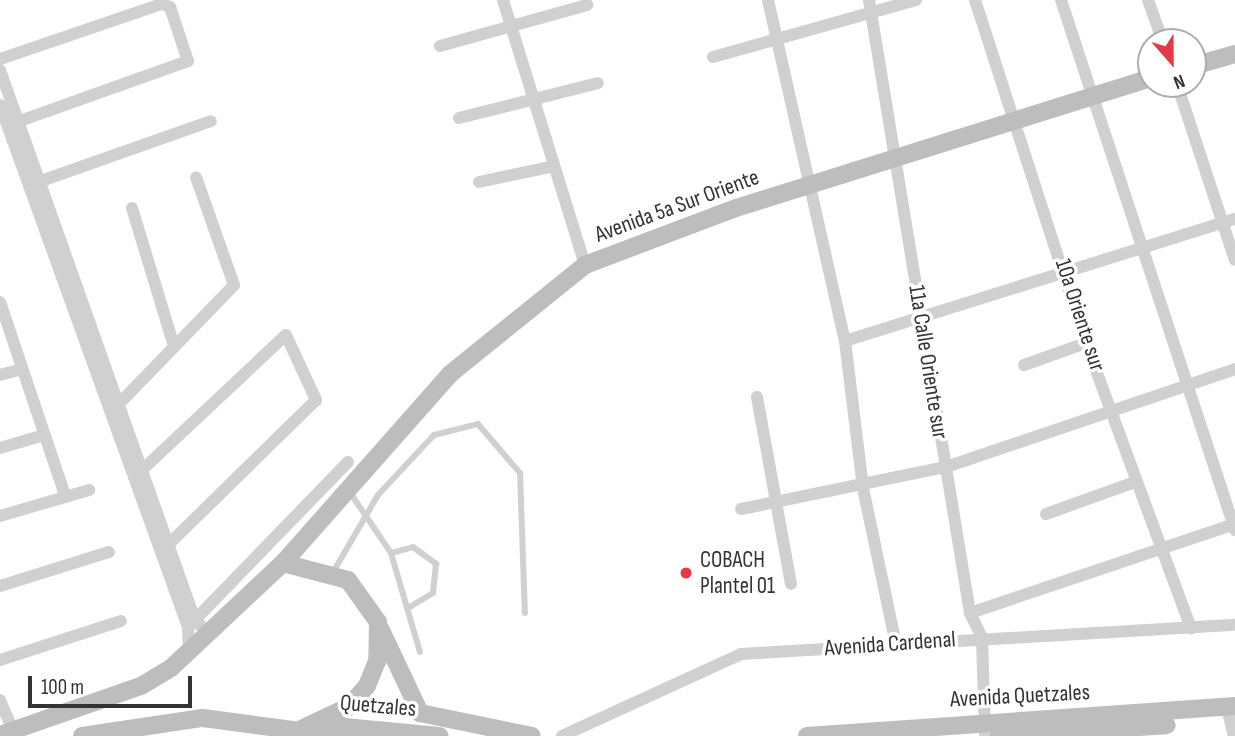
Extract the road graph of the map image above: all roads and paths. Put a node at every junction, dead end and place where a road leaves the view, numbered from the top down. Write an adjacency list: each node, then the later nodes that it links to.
1 (503, 0): 10 (street)
2 (768, 0): 12 (street)
3 (869, 0): 9 (street, 11a Calle Oriente sur)
4 (916, 0): 9 (street)
5 (975, 0): 27 (street, 10a Oriente sur)
6 (1061, 0): 21 (street)
7 (1148, 0): 11 (street)
8 (586, 3): 10 (street)
9 (871, 14): 12 (street); 29 (street, 11a Calle Oriente sur)
10 (510, 27): 13 (street); 23 (street)
11 (1158, 28)
12 (779, 40): 15 (street); 34 (street)
13 (440, 46)
14 (1235, 54): 17 (main road)
15 (713, 57)
16 (0, 59): 28 (street)
17 (1207, 61)
18 (0, 70): 28 (street)
19 (598, 83): 23 (street)
20 (1137, 83): 21 (main road, Avenida 5a Sur Oriente)
21 (1094, 97): 27 (main road, Avenida 5a Sur Oriente); 37 (street)
22 (1182, 98): 36 (street)
23 (529, 101): 25 (street); 30 (street)
24 (0, 105): 28 (street)
25 (459, 118)
26 (211, 121): 32 (street)
27 (1017, 123): 29 (main road, Avenida 5a Sur Oriente); 40 (street, 10a Oriente sur)
28 (9, 124): 32 (street); 52 (street)
29 (894, 163): 34 (main road, Avenida 5a Sur Oriente); 42 (street, 11a Calle Oriente sur)
30 (550, 167): 33 (street); 39 (street)
31 (196, 177): 45 (street)
32 (41, 181): 52 (street)
33 (479, 182)
34 (810, 187): 39 (main road, Avenida 5a Sur Oriente); 43 (street)
35 (132, 208): 45 (street)
36 (1229, 221): 37 (street); 38 (street)
37 (1146, 247): 40 (street); 50 (street)
38 (1235, 260)
39 (585, 265): 62 (main road, Avenida 5a Sur Oriente)
40 (1067, 274): 42 (street); 44 (street, 10a Oriente sur)
41 (0, 302): 47 (street)
42 (922, 319): 43 (street); 57 (street, 11a Calle Oriente sur)
43 (845, 341): 60 (street)
44 (1086, 343): 46 (street); 53 (street, 10a Oriente sur)
45 (174, 346): 52 (street)
46 (1024, 365)
47 (22, 369): 49 (street); 54 (street)
48 (1235, 369): 50 (street)
49 (0, 375)
50 (1191, 385): 53 (street); 69 (street)
51 (757, 397): 64 (street)
52 (114, 409): 58 (street); 84 (street)
53 (1115, 413): 57 (street); 59 (street, 10a Oriente sur)
54 (44, 435): 55 (street); 63 (street)
55 (0, 448)
56 (348, 462): 72 (street)
57 (946, 467): 60 (street); 80 (street, 11a Calle Oriente sur)
58 (142, 470): 70 (street); 70 (street)
59 (1135, 482): 66 (street); 73 (street, 10a Oriente sur)
60 (863, 488): 64 (street); 89 (street)
61 (89, 490): 63 (street)
62 (348, 490): 68 (lane); 75 (main road, Avenida 5a Sur Oriente)
63 (65, 495): 67 (street)
64 (773, 506): 65 (street); 77 (street)
65 (741, 509)
66 (1046, 514)
67 (0, 516)
68 (368, 517): 74 (lane); 76 (lane); 81 (lane)
69 (1234, 526): 73 (street)
70 (168, 545): 84 (street)
71 (109, 552): 78 (street)
72 (266, 552): 75 (street); 84 (street)
73 (1159, 552): 80 (street); 86 (street, 10a Oriente sur)
74 (391, 553): 79 (lane); 79 (lane)
75 (283, 563): 76 (main road); 87 (main road, Avenida 5a Sur Oriente)
76 (332, 574): 83 (main road)
77 (791, 584)
78 (0, 586)
79 (408, 608): 90 (lane)
80 (970, 612): 88 (street, 11a Calle Oriente sur)
81 (526, 613)
82 (121, 621): 92 (street)
83 (378, 622): 95 (main road); 104 (main road)
84 (192, 624): 87 (street); 91 (street)
85 (1235, 625): 86 (street, Avenida Cardenal)
86 (1191, 628): 88 (street, Avenida Cardenal)
87 (210, 635): 91 (main road, Avenida 5a Sur Oriente)
88 (982, 638): 89 (street, Avenida Cardenal); 96 (street, 11a Calle Oriente sur)
89 (897, 643): 105 (street, Avenida Cardenal)
90 (420, 652)
91 (189, 653): 99 (main road, Avenida 5a Sur Oriente)
92 (0, 660)
93 (0, 700): 99 (street)
94 (1232, 717): 96 (main road, Avenida Quetzales); 98 (main road, Avenida Quetzales)
95 (307, 727): 97 (main road); 102 (main road, Quetzales); 103 (main road, Quetzales)
96 (984, 729): 100 (main road, Avenida Quetzales)
97 (134, 730): 101 (main road)
98 (1138, 731): 107 (main road, Avenida Quetzales)
99 (4, 734)
100 (856, 734): 106 (main road, Avenida Quetzales)
101 (82, 736)
102 (338, 736)
103 (439, 736)
104 (532, 736)
105 (562, 736)
106 (807, 736)
107 (999, 736)

